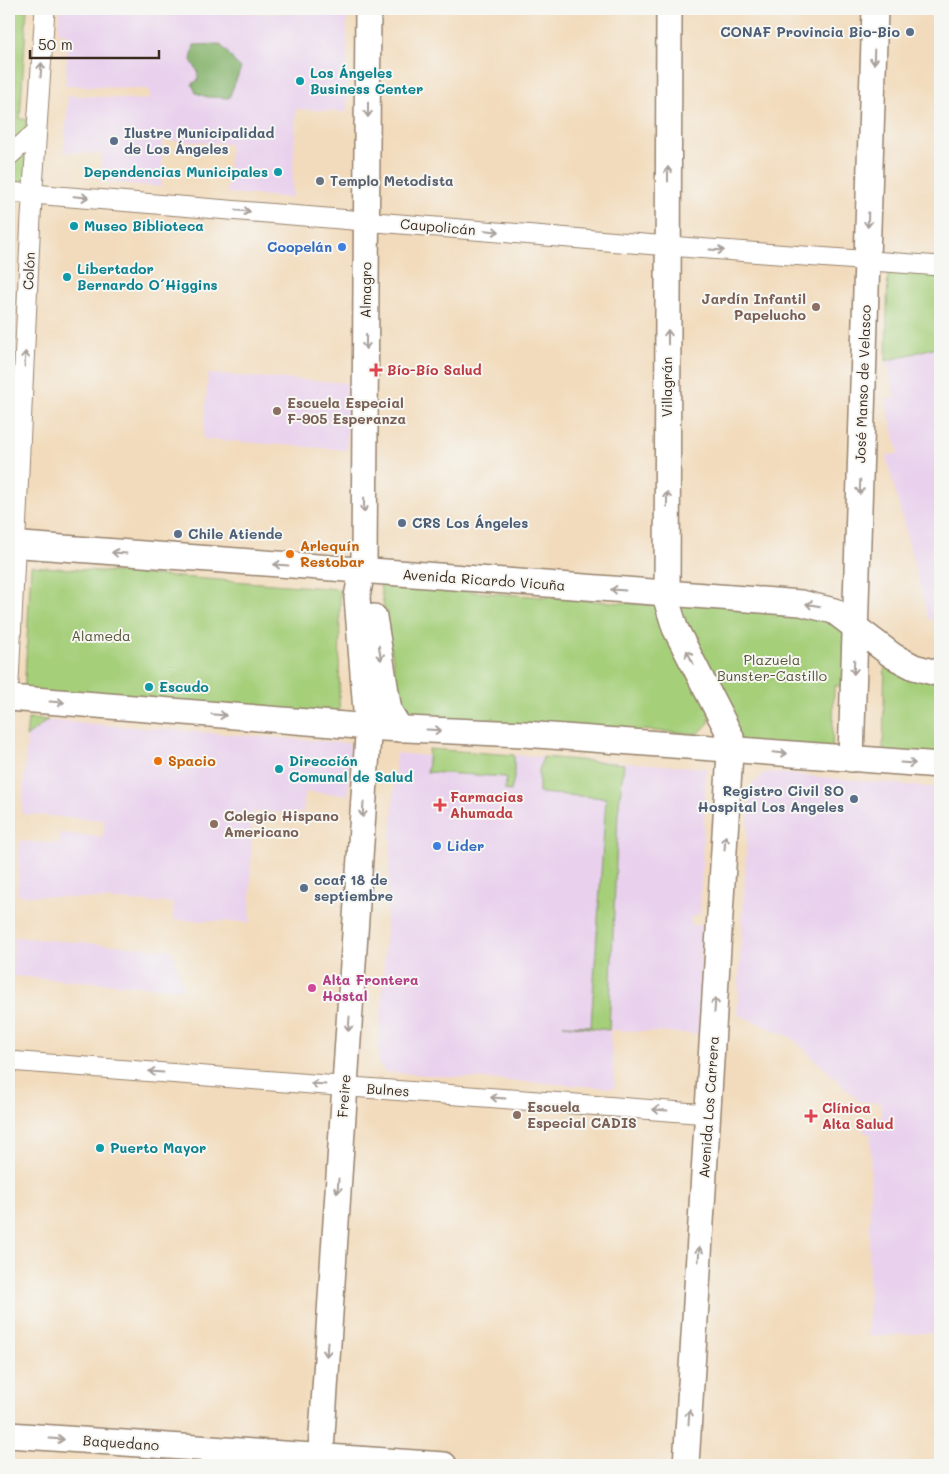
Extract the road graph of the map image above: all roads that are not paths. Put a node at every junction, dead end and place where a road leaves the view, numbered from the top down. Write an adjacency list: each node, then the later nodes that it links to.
1 (45, 9): 5 (street, Colón, one-way to 1)
2 (368, 9): 9 (main road, Almagro, one-way to 9)
3 (669, 9): 10 (main road, Villagrán, one-way to 3)
4 (875, 9): 11 (main road, José Manso de Velasco, one-way to 11)
5 (37, 131): 6 (street); 8 (street, Colón)
6 (9, 156)
7 (9, 192): 8 (street, Caupolicán)
8 (33, 193): 9 (street, Caupolicán, one-way to 9); 13 (street, Colón, one-way to 8)
9 (367, 221): 10 (street, Caupolicán, one-way to 10); 14 (main road, Almagro, one-way to 14)
10 (668, 246): 11 (street, Caupolicán, one-way to 11); 15 (main road, Villagrán, one-way to 10)
11 (867, 260): 12 (street, Caupolicán); 16 (main road, José Manso de Velasco, one-way to 16)
12 (940, 266)
13 (12, 544): 14 (main road, Avenida Ricardo Vicuña, one-way to 13); 18 (street, Colón)
14 (363, 571): 15 (main road, Avenida Ricardo Vicuña, one-way to 14); 21 (main road, Almagro); 22 (main road, Almagro, one-way to 22)
15 (666, 593): 16 (main road, Avenida Ricardo Vicuña, one-way to 15); 20 (main road, Villagrán, one-way to 15)
16 (856, 627): 17 (main road, Avenida Ricardo Vicuña); 25 (main road, José Manso de Velasco, one-way to 25)
17 (940, 674)
18 (9, 682)
19 (9, 698): 21 (main road, one-way to 21)
20 (712, 700): 23 (main road); 24 (main road, Villagrán)
21 (368, 726): 22 (main road); 28 (main road, Freire, one-way to 28)
22 (400, 729): 23 (main road, one-way to 23)
23 (661, 745): 24 (main road)
24 (731, 750): 25 (main road, one-way to 25); 29 (main road, Avenida Los Carrera, one-way to 24)
25 (851, 759): 26 (main road, one-way to 26)
26 (940, 765)
27 (9, 1061): 28 (street, Bulnes, one-way to 27)
28 (345, 1086): 29 (street, Bulnes, one-way to 28); 31 (main road, Freire, one-way to 31)
29 (708, 1114): 33 (main road, Avenida Los Carrera, one-way to 29)
30 (9, 1435): 31 (main road, Baquedano, one-way to 31)
31 (320, 1461): 32 (main road, Baquedano)
32 (444, 1465)
33 (686, 1465)

